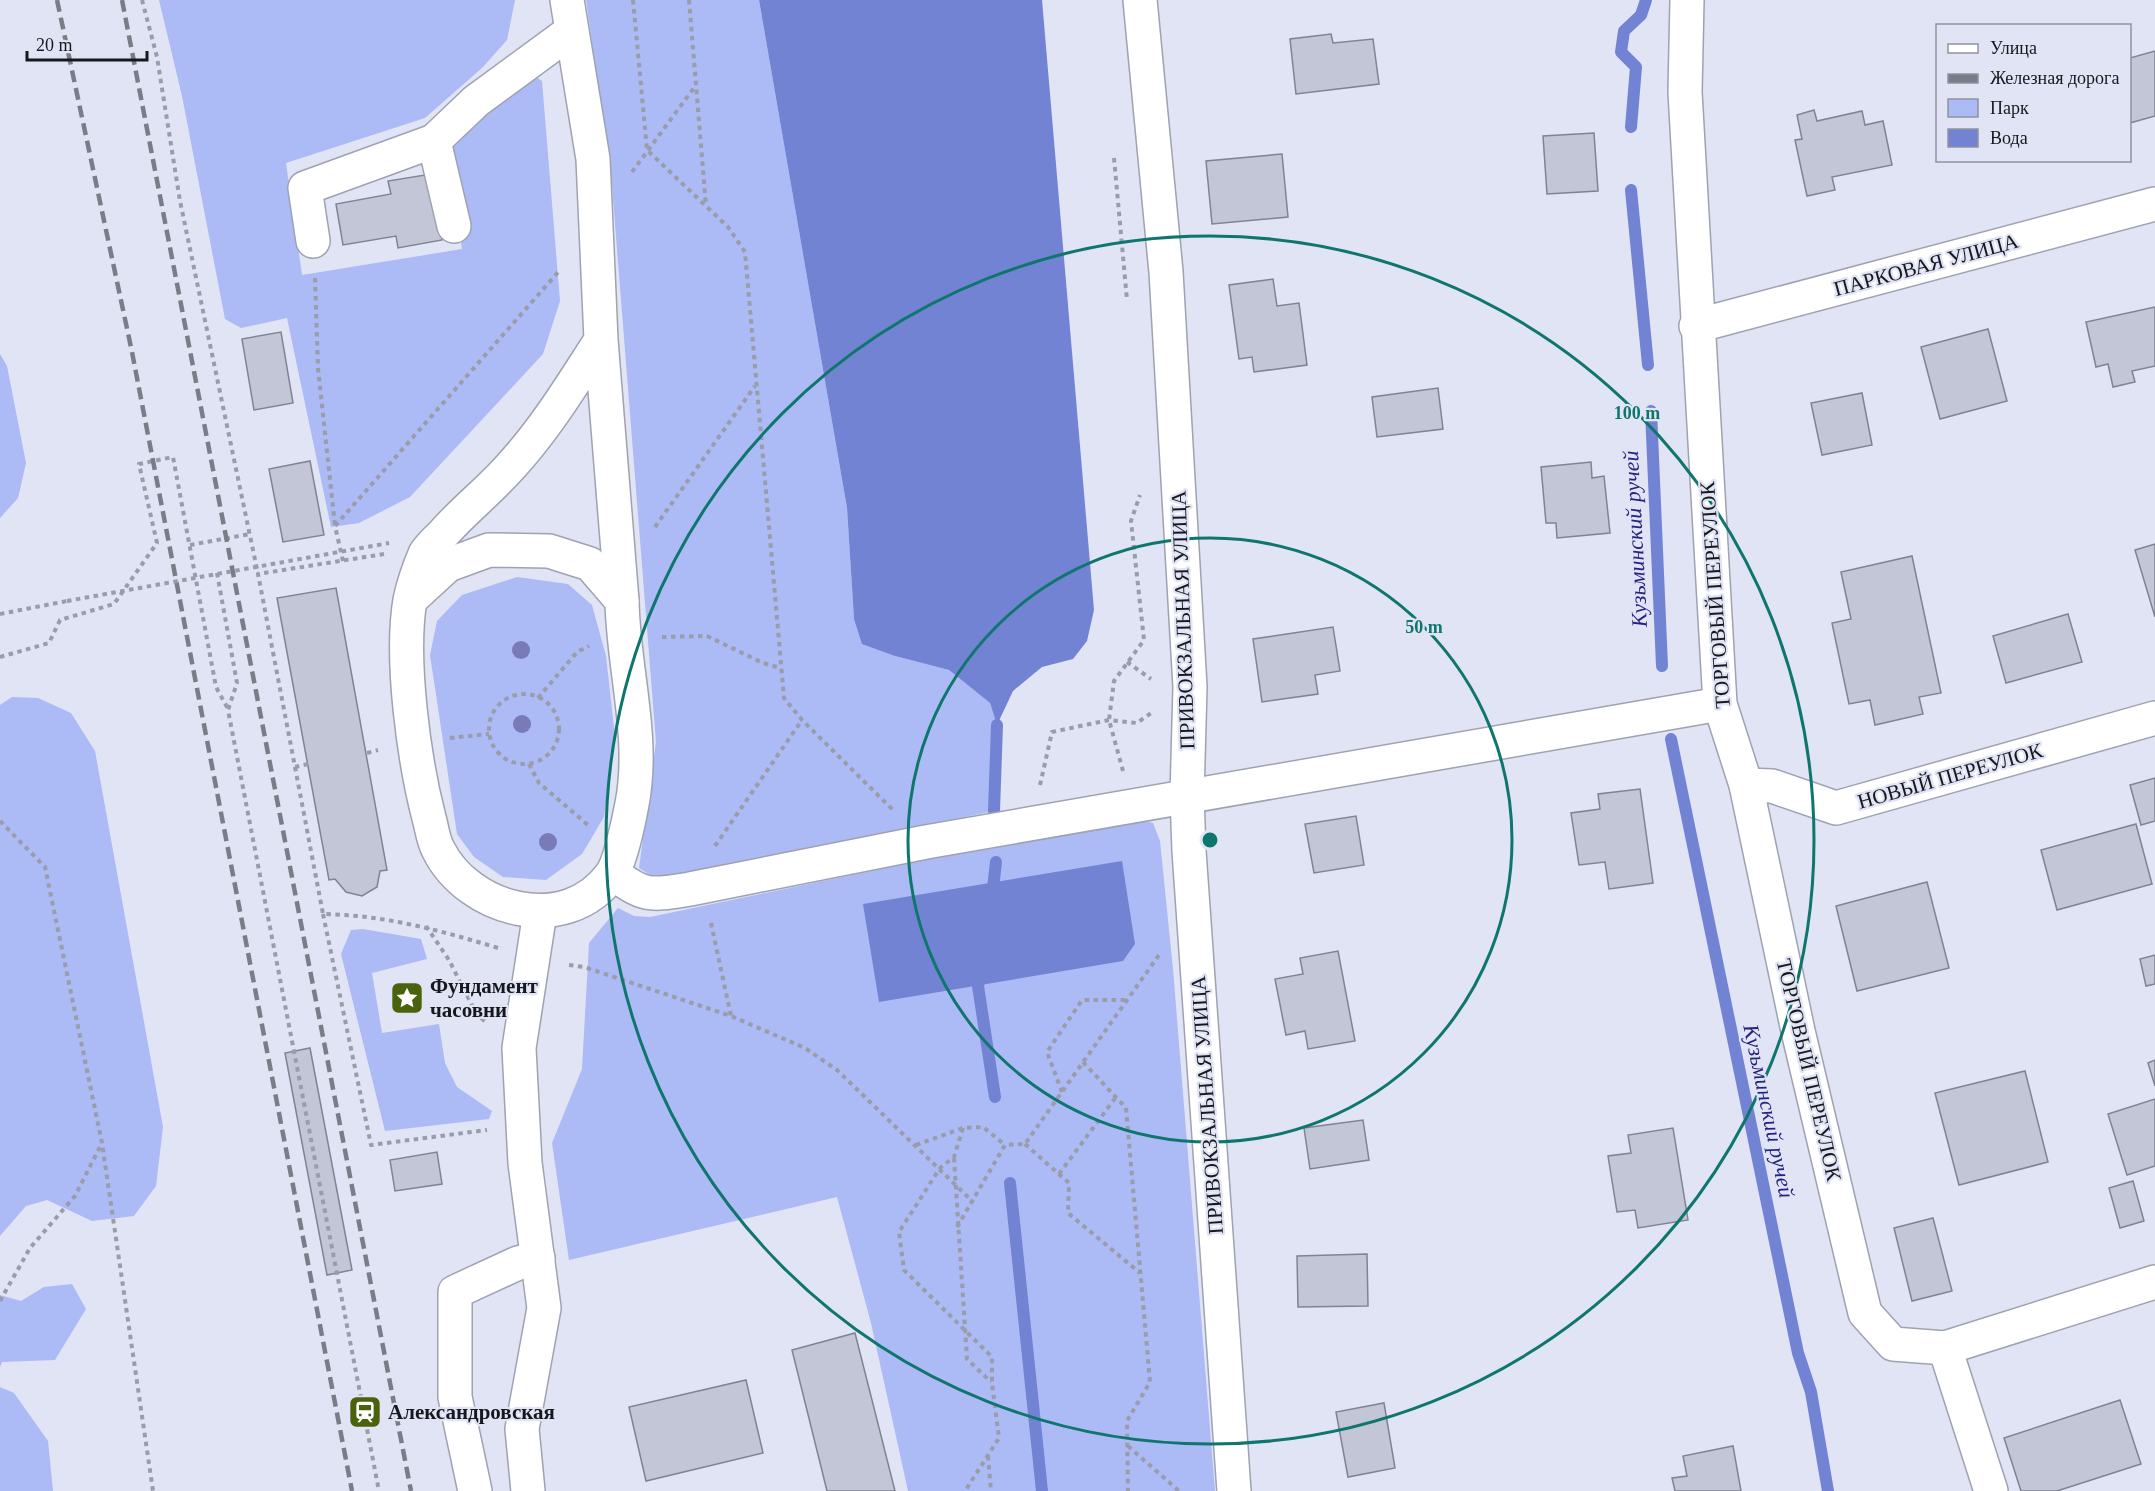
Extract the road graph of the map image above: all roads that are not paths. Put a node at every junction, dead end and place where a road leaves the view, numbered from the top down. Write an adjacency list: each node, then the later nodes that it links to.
1 (567, 0): 4 (street)
2 (1140, 0): 16 (street, ПРИВОКЗАЛЬНАЯ УЛИЦА)
3 (1687, 0): 9 (street, ТОРГОВЫЙ ПЕРЕУЛОК)
4 (570, 32): 5 (street); 10 (street)
5 (434, 141): 7 (street); 8 (street)
6 (2155, 204): 9 (street, ПАРКОВАЯ УЛИЦА)
7 (453, 226)
8 (313, 242)
9 (1696, 326): 13 (street, ТОРГОВЫЙ ПЕРЕУЛОК)
10 (601, 340): 11 (street); 12 (street)
11 (411, 599): 12 (street); 18 (street)
12 (621, 601): 17 (street)
13 (1720, 704): 15 (street, ТОРГОВЫЙ ПЕРЕУЛОК); 16 (street)
14 (2155, 718): 15 (street, НОВЫЙ ПЕРЕУЛОК)
15 (1746, 785): 21 (street, ТОРГОВЫЙ ПЕРЕУЛОК)
16 (1187, 796): 17 (street); 24 (street, ПРИВОКЗАЛЬНАЯ УЛИЦА)
17 (613, 873): 18 (street)
18 (540, 912): 19 (street)
19 (538, 1258): 22 (street); 23 (street)
20 (2155, 1282): 21 (street)
21 (1945, 1348): 25 (street)
22 (475, 1491)
23 (528, 1491)
24 (1234, 1491)
25 (1991, 1491)

